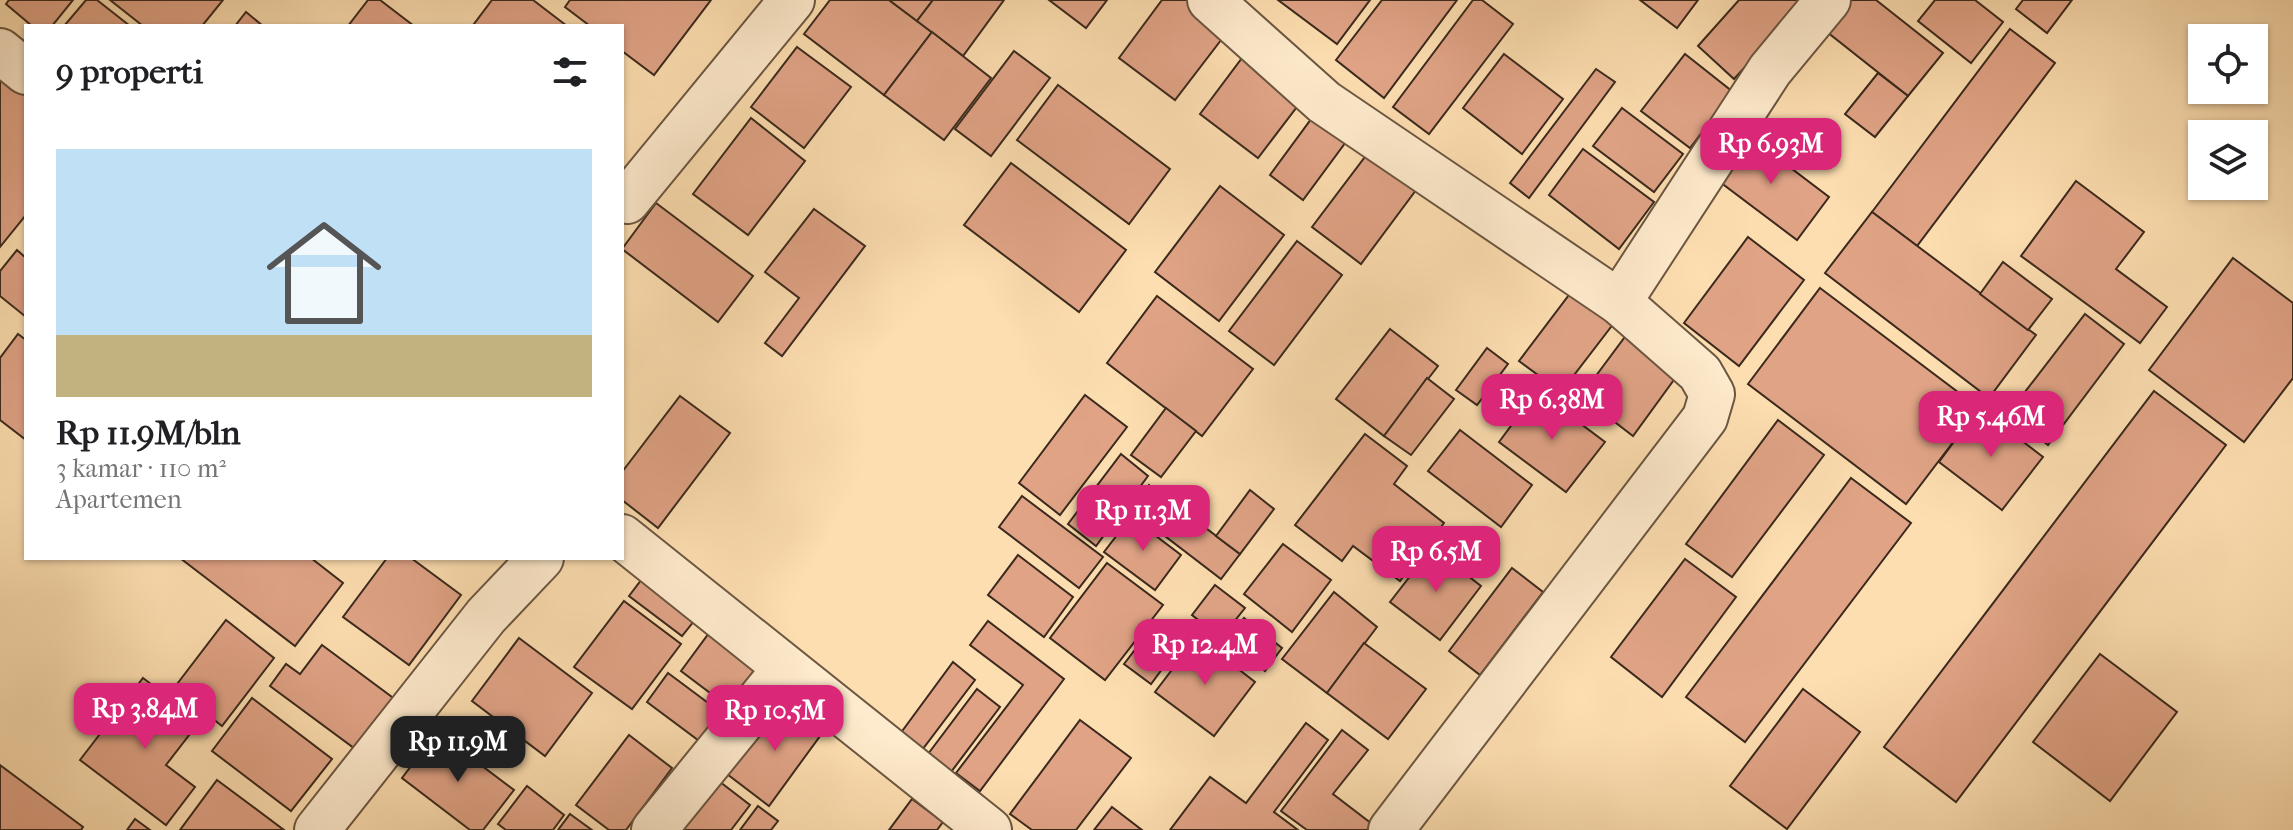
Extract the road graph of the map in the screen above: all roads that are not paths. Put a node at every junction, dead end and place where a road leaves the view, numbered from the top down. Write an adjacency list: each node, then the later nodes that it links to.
1 (792, 0): 6 (street)
2 (1210, 0): 7 (street)
3 (1828, 0): 7 (street)
4 (0, 51): 5 (street)
5 (24, 70)
6 (627, 201)
7 (1619, 302): 14 (street)
8 (624, 539): 10 (street)
9 (539, 560): 11 (street)
10 (784, 670): 12 (street); 13 (street)
11 (317, 830)
12 (654, 830)
13 (989, 830)
14 (1391, 830)

